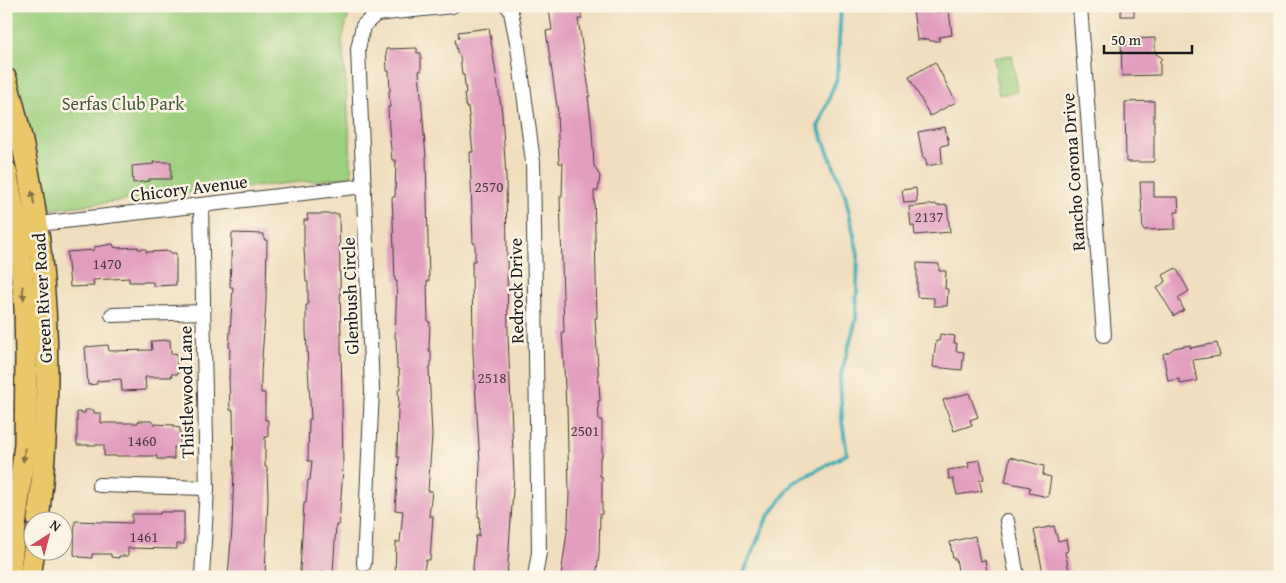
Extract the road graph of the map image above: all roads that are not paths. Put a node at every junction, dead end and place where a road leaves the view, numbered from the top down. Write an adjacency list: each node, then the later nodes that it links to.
1 (452, 6): 6 (street, Glenbush Circle)
2 (509, 6): 21 (street, Redrock Drive)
3 (1080, 6): 11 (street, Rancho Corona Drive)
4 (6, 79): 8 (main road, Green River Road, one-way to 4)
5 (6, 171): 8 (main road, Green River Road)
6 (364, 186): 7 (street, Chicory Avenue); 17 (street, Glenbush Circle)
7 (201, 206): 8 (street, Chicory Avenue); 9 (street, Thistlewood Lane)
8 (28, 226): 14 (main road, Green River Road); 18 (main road, Green River Road, one-way to 18)
9 (203, 312): 10 (street); 13 (street, Thistlewood Lane)
10 (112, 315)
11 (1104, 335)
12 (99, 485): 13 (street)
13 (207, 488): 20 (street, Thistlewood Lane)
14 (39, 510)
15 (1006, 521): 22 (street)
16 (33, 560): 19 (main road)
17 (364, 564)
18 (9, 577)
19 (30, 577)
20 (202, 577)
21 (535, 577)
22 (1016, 577)

